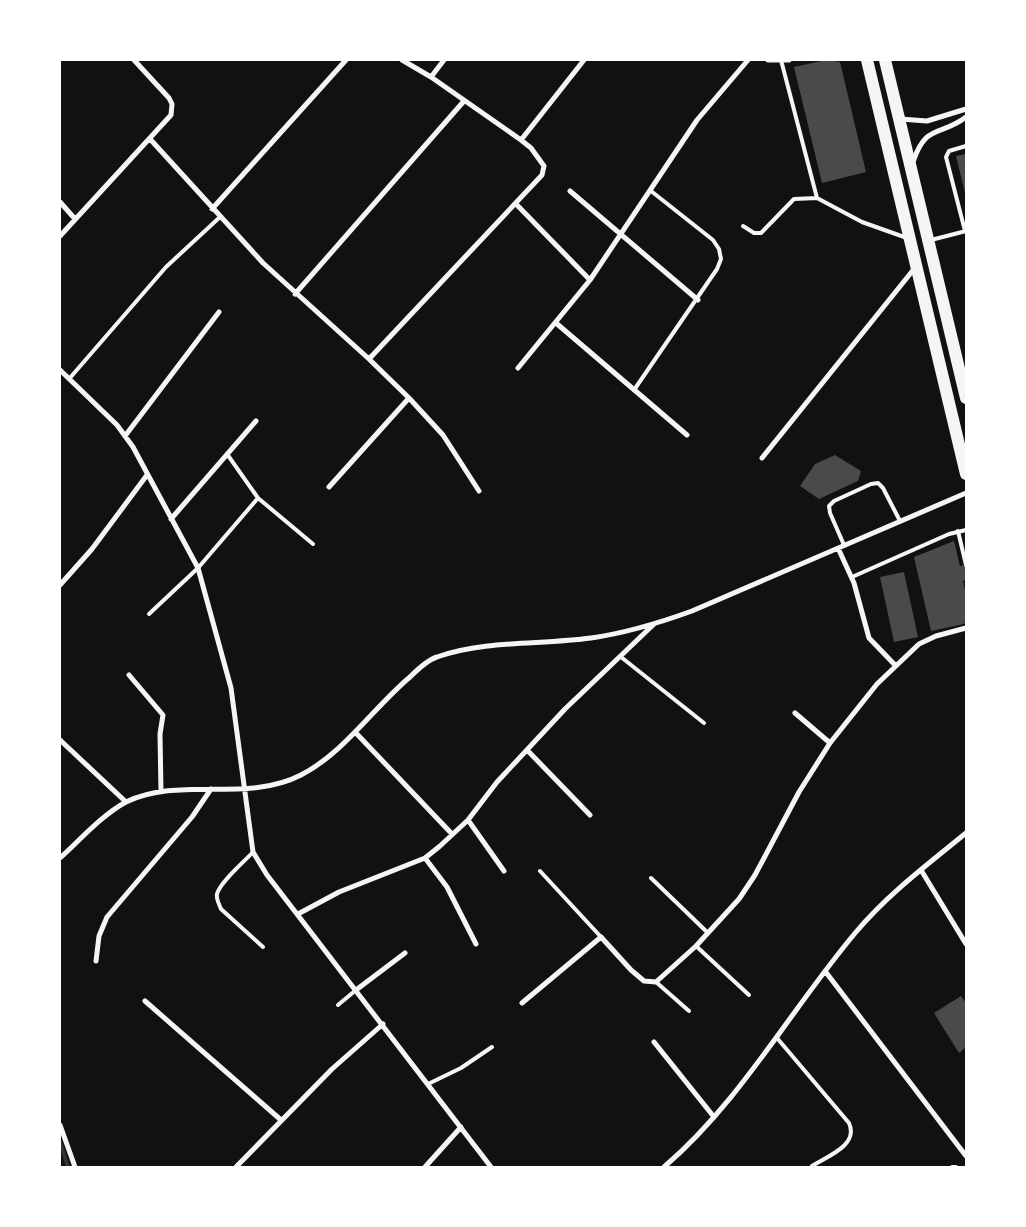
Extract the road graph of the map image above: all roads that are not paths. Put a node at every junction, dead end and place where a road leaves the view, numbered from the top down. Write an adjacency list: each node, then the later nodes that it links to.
1 (134, 60): 17 (street)
2 (345, 60): 26 (street)
3 (402, 60): 12 (street)
4 (444, 60): 12 (street)
5 (584, 60): 18 (street)
6 (748, 60): 22 (street)
7 (768, 60): 11 (street)
8 (789, 60): 11 (street)
9 (867, 60): 33 (highway)
10 (885, 60): 16 (highway)
11 (781, 61): 23 (lane)
12 (431, 77): 13 (street)
13 (464, 101): 18 (street); 37 (street)
14 (966, 109): 16 (street)
15 (966, 116): 20 (street)
16 (899, 119): 20 (highway)
17 (150, 139): 26 (street); 28 (street)
18 (521, 140): 25 (street)
19 (966, 146): 30 (lane)
20 (911, 167): 34 (highway)
21 (570, 191): 31 (street)
22 (651, 191): 31 (street); 38 (lane)
23 (817, 198): 29 (lane); 33 (lane)
24 (60, 202): 28 (street)
25 (516, 204): 36 (street); 41 (street)
26 (212, 208): 27 (street)
27 (220, 218): 37 (street); 44 (lane)
28 (75, 219): 32 (street)
29 (743, 226)
30 (966, 231): 34 (lane)
31 (621, 235): 36 (street); 38 (street)
32 (60, 236)
33 (910, 239): 35 (highway)
34 (928, 240): 47 (highway)
35 (916, 266): 52 (street); 53 (highway)
36 (590, 280): 40 (street)
37 (295, 294): 41 (street)
38 (698, 300): 45 (lane)
39 (220, 312): 50 (street)
40 (556, 323): 42 (street); 45 (street)
41 (370, 359): 46 (street)
42 (518, 368)
43 (60, 370): 44 (street)
44 (69, 379): 50 (street)
45 (634, 390): 49 (street)
46 (409, 398): 55 (street); 56 (street)
47 (966, 398)
48 (256, 421): 51 (street)
49 (687, 435)
50 (125, 436): 54 (street)
51 (227, 454): 58 (lane); 59 (street)
52 (762, 458)
53 (966, 474)
54 (147, 475): 59 (street); 69 (street)
55 (329, 488)
56 (480, 491)
57 (966, 493): 60 (street)
58 (258, 498): 63 (lane); 67 (lane)
59 (171, 519): 67 (street)
60 (900, 521): 64 (street); 64 (lane)
61 (966, 530): 62 (lane)
62 (958, 532): 66 (lane); 68 (lane)
63 (313, 544)
64 (844, 545): 65 (street)
65 (838, 548): 68 (street); 71 (street)
66 (966, 565)
67 (198, 568): 70 (lane); 82 (street)
68 (852, 577): 74 (street)
69 (60, 585)
70 (149, 614)
71 (654, 624): 73 (street); 78 (street)
72 (966, 628): 74 (street)
73 (622, 658): 77 (lane); 81 (street)
74 (896, 666): 80 (street)
75 (129, 676): 84 (street)
76 (795, 713): 80 (street)
77 (704, 724)
78 (355, 732): 82 (street); 89 (street)
79 (60, 740): 85 (street)
80 (830, 743): 98 (street)
81 (528, 751): 86 (street); 87 (street)
82 (245, 788): 83 (street); 90 (street)
83 (211, 789): 84 (street); 105 (street)
84 (161, 792): 85 (street)
85 (126, 802): 91 (street)
86 (590, 815)
87 (468, 820): 89 (street); 95 (street)
88 (966, 833): 94 (street)
89 (452, 834): 92 (street)
90 (253, 852): 97 (street); 103 (lane)
91 (60, 858)
92 (425, 858): 97 (street); 100 (street)
93 (540, 870): 99 (lane)
94 (921, 870): 101 (street); 106 (street)
95 (504, 871)
96 (651, 878): 98 (lane)
97 (298, 914): 108 (street)
98 (708, 933): 102 (street)
99 (601, 938): 107 (street); 111 (street)
100 (476, 944)
101 (966, 944)
102 (696, 946): 107 (street); 109 (lane)
103 (263, 947)
104 (404, 953): 108 (street)
105 (96, 961)
106 (825, 971): 115 (street); 123 (street)
107 (656, 982): 113 (lane)
108 (356, 990): 112 (lane); 114 (street)
109 (749, 995)
110 (145, 1001): 120 (street)
111 (522, 1003)
112 (338, 1005)
113 (689, 1011)
114 (383, 1024): 118 (street); 120 (street)
115 (777, 1038): 119 (street); 124 (lane)
116 (654, 1042): 119 (street)
117 (492, 1047): 118 (lane)
118 (428, 1084): 122 (street)
119 (714, 1117): 129 (street)
120 (281, 1120): 126 (street)
121 (60, 1124): 125 (street)
122 (461, 1127): 127 (street); 128 (street)
123 (966, 1156)
124 (812, 1166)
125 (75, 1167)
126 (237, 1167)
127 (425, 1167)
128 (492, 1167)
129 (664, 1167)
130 (952, 1167): 131 (lane)
131 (956, 1167)

